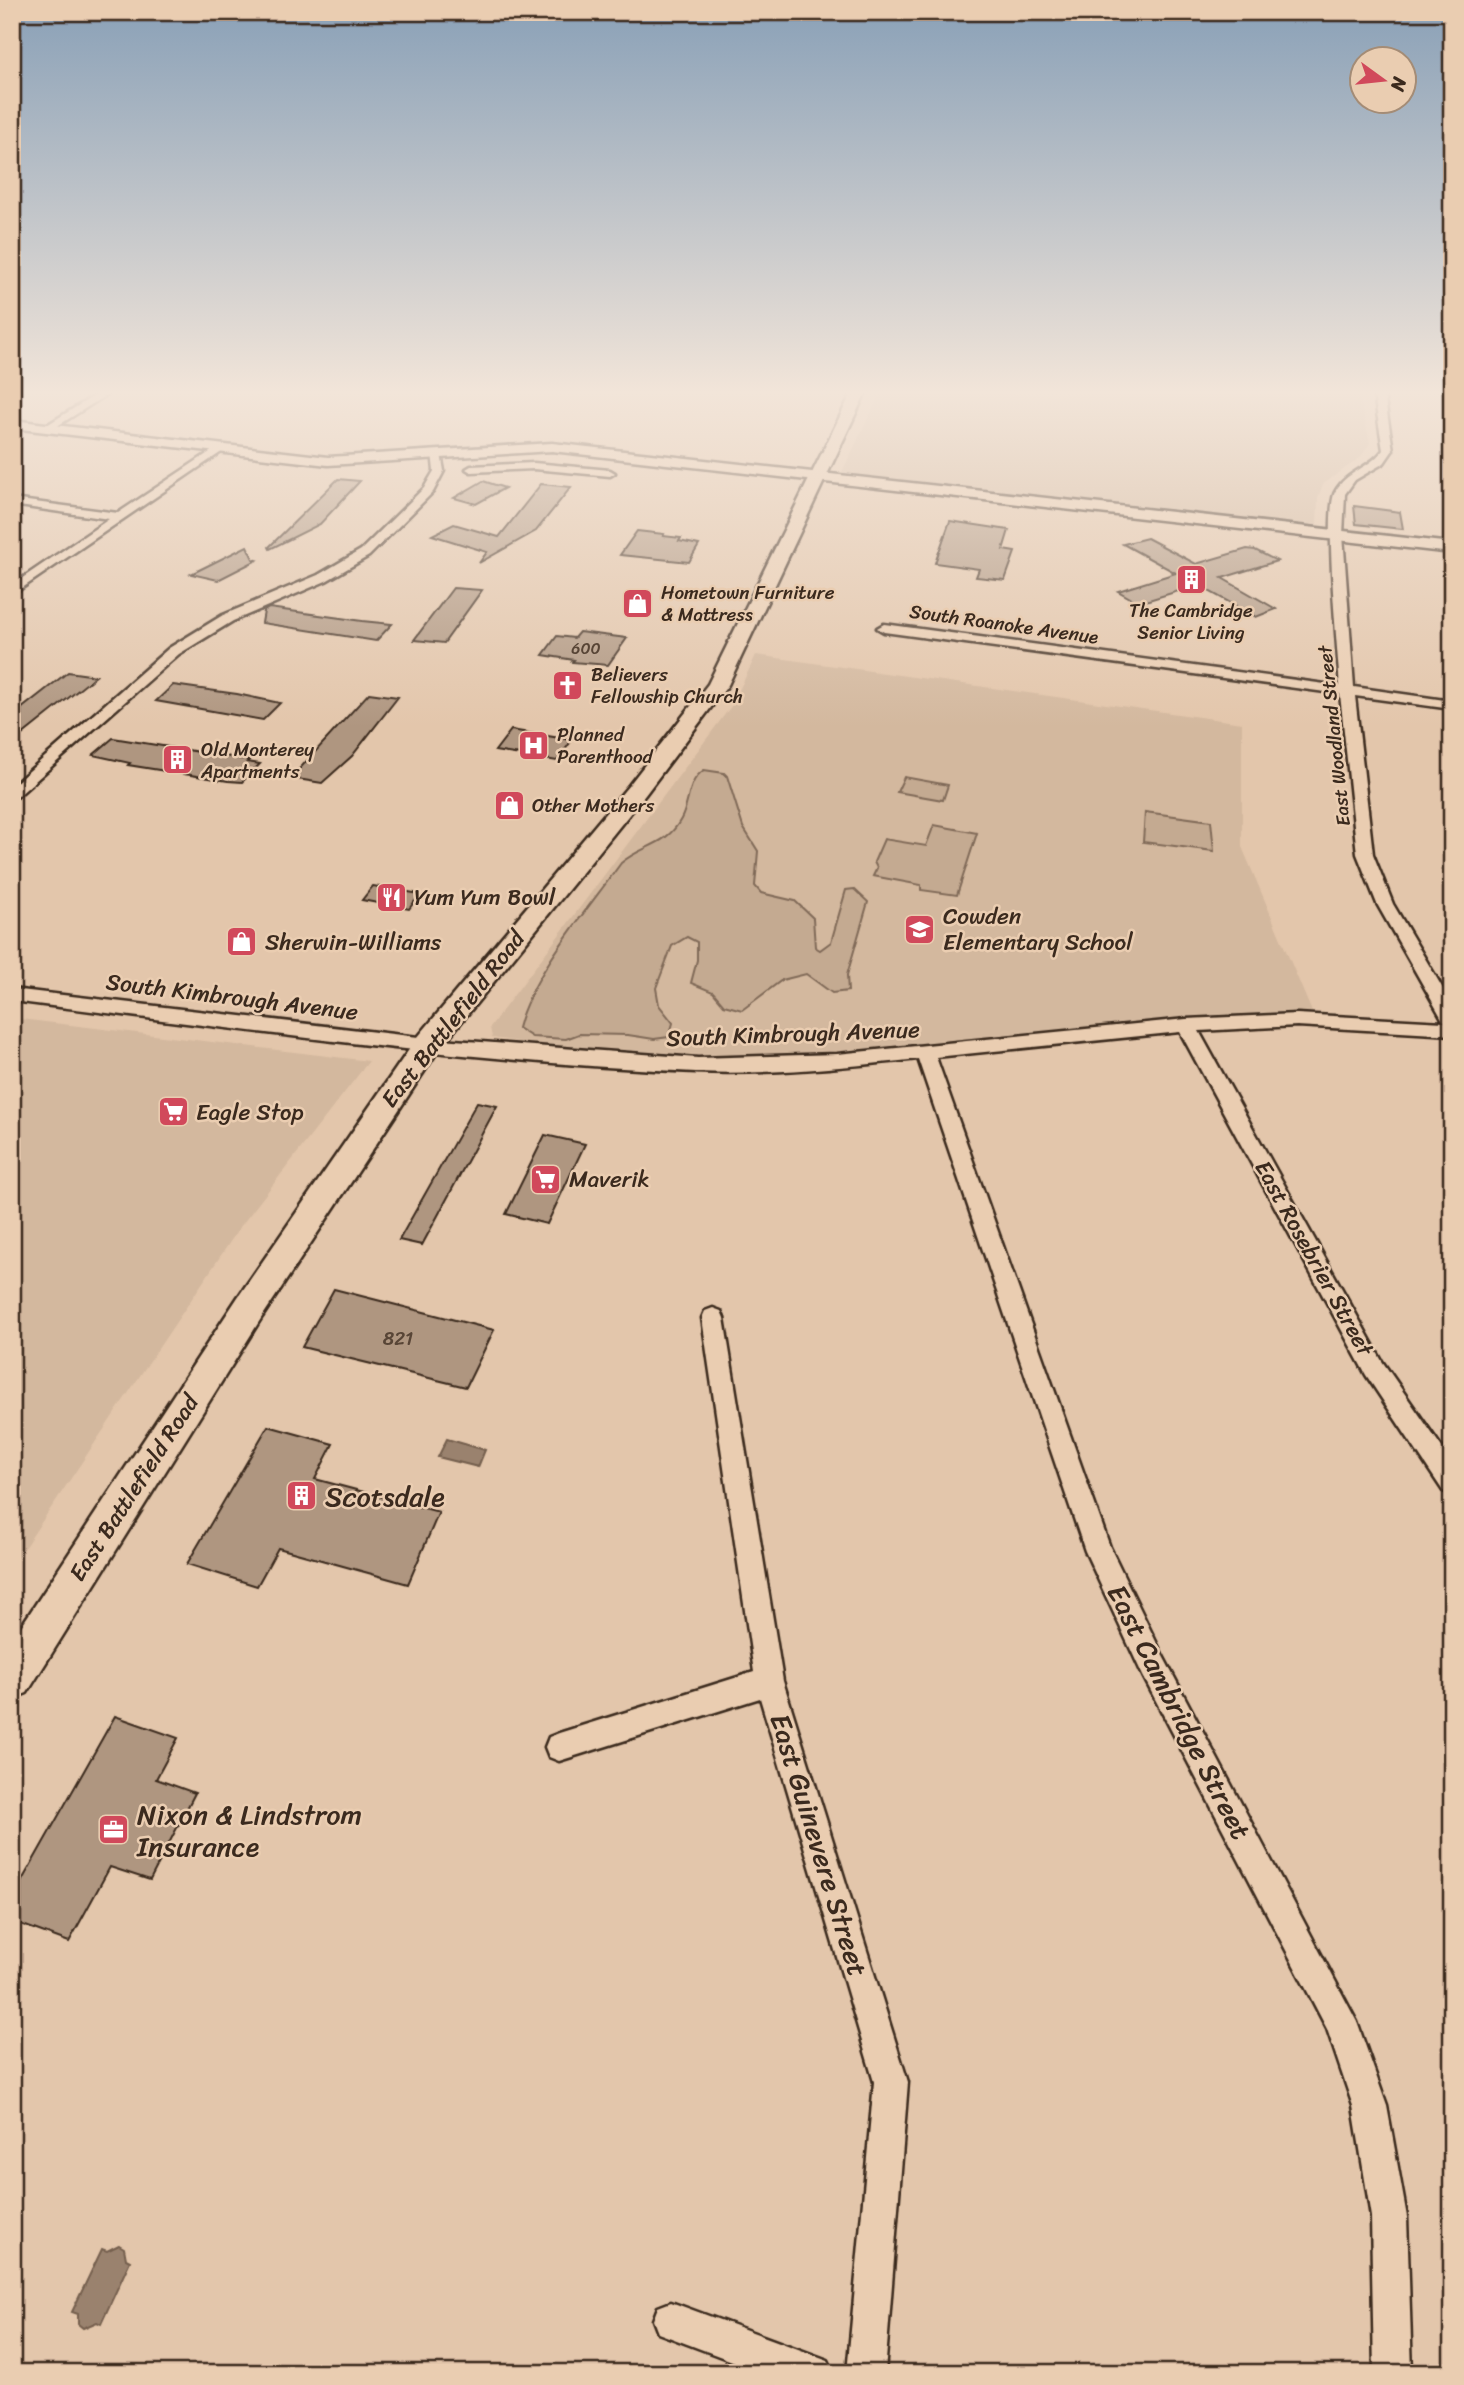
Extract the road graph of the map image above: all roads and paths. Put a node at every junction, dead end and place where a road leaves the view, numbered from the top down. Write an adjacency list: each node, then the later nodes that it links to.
1 (36, 505): 7 (street)
2 (137, 505): 7 (street)
3 (413, 505): 14 (street)
4 (803, 505): 19 (main road, East Battlefield Road)
5 (1066, 505): 8 (street)
6 (1338, 505): 8 (street, East Woodland Street)
7 (120, 517): 10 (street)
8 (1337, 535): 9 (street); 12 (street, East Woodland Street)
9 (1452, 548)
10 (12, 591)
11 (884, 628): 12 (street, South Roanoke Avenue)
12 (1347, 691): 13 (street, South Roanoke Avenue); 16 (street, East Woodland Street)
13 (1452, 705)
14 (12, 794)
15 (12, 995): 19 (street, South Kimbrough Avenue)
16 (1452, 1020)
17 (1186, 1026): 18 (street, South Kimbrough Avenue); 20 (street, South Kimbrough Avenue); 22 (street, East Rosebrier Street)
18 (1452, 1029)
19 (427, 1045): 20 (street, South Kimbrough Avenue); 23 (main road, East Battlefield Road)
20 (925, 1054): 29 (street, East Cambridge Street)
21 (713, 1318): 24 (street, East Guinevere Street)
22 (1452, 1483)
23 (12, 1678)
24 (769, 1681): 25 (street); 28 (street, East Guinevere Street)
25 (559, 1747)
26 (671, 2320): 27 (street)
27 (815, 2373)
28 (866, 2373)
29 (1393, 2373)

